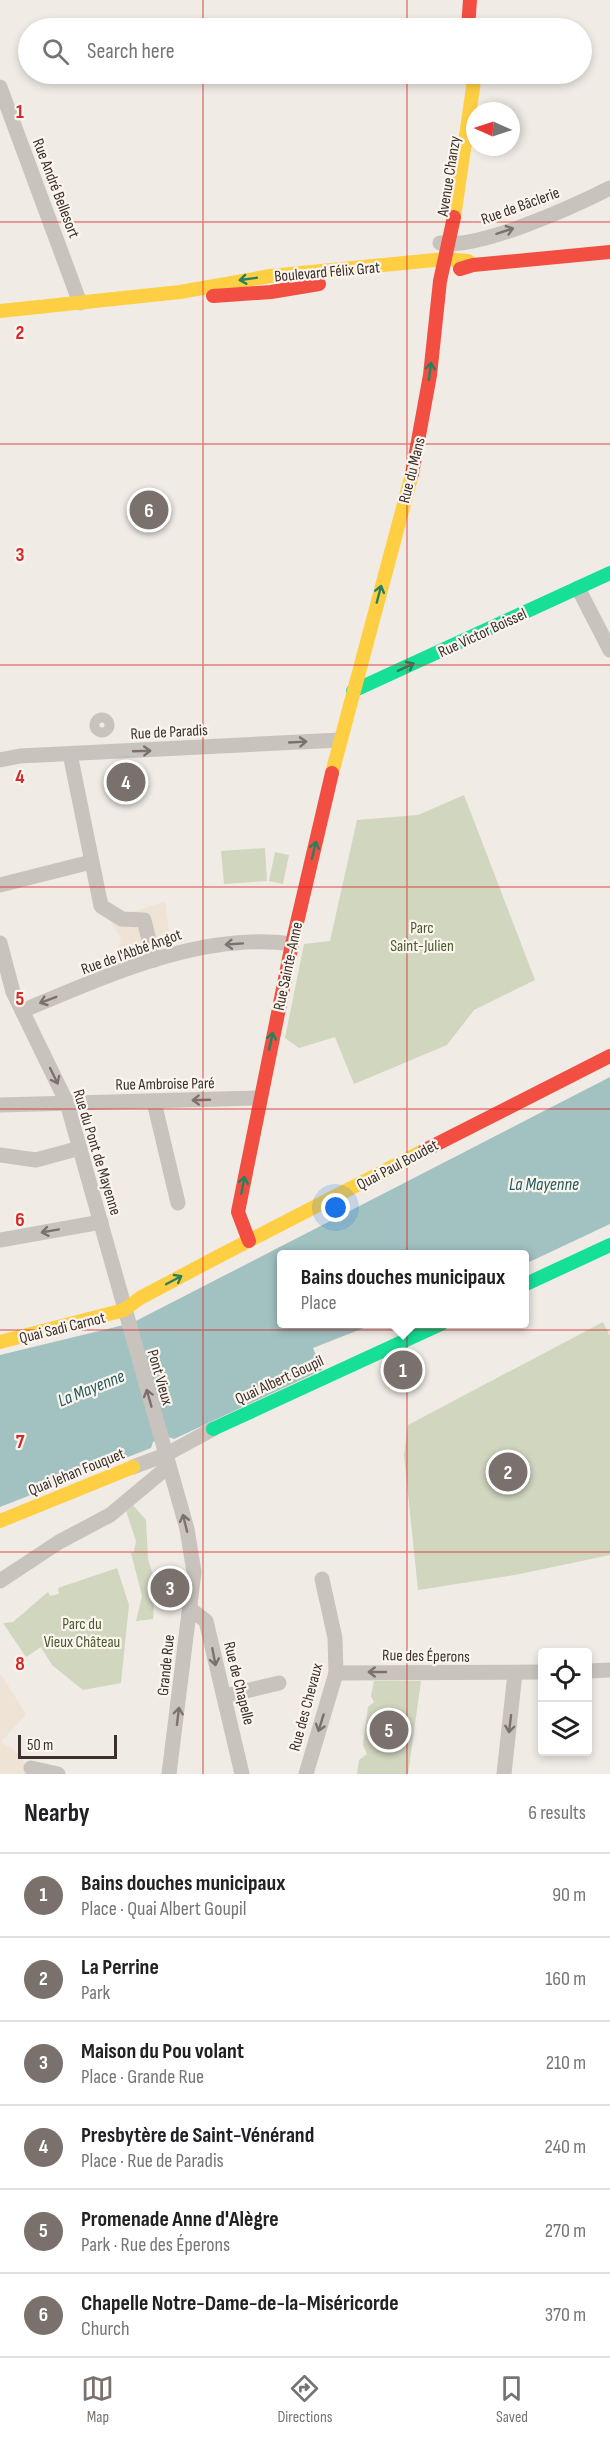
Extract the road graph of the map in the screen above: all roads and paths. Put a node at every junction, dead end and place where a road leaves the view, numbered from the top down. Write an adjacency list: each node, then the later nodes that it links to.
1 (470, 0): 3 (street)
2 (481, 0): 4 (street)
3 (469, 18)
4 (480, 18)
5 (463, 84): 10 (street, Avenue Chanzy)
6 (473, 84): 10 (street, Avenue Chanzy)
7 (0, 87): 11 (street, Rue André Bellesort)
8 (610, 188): 10 (street, Rue de Bâclerie, one-way to 8)
9 (610, 252): 10 (street, Boulevard Félix Grat)
10 (440, 258): 11 (street, Boulevard Félix Grat); 16 (street, Rue du Mans, one-way to 10)
11 (80, 303): 12 (street, Boulevard Félix Grat)
12 (0, 311)
13 (610, 573): 14 (street, Rue Victor Boissel)
14 (578, 588): 15 (street); 16 (street, Rue Victor Boissel, one-way to 14)
15 (610, 650)
16 (353, 692): 18 (street, Rue Sainte-Anne)
17 (101, 730): 19 (street)
18 (340, 740): 19 (street, Rue de Paradis, one-way to 18); 25 (street, Rue Sainte-Anne, one-way to 18)
19 (104, 751): 20 (street, Rue de Paradis)
20 (70, 754): 21 (street, Rue de Paradis); 22 (street)
21 (0, 760)
22 (91, 862): 23 (street); 26 (street)
23 (0, 885)
24 (0, 943): 27 (street, Rue du Pont de Mayenne)
25 (292, 944): 26 (street, Rue de l'Abbé Angot, one-way to 26); 30 (street, Rue Sainte-Anne, one-way to 25)
26 (154, 960): 28 (street, Rue de l'Abbé Angot, one-way to 28)
27 (7, 992): 28 (street, Rue du Pont de Mayenne)
28 (22, 1011): 32 (street, Rue du Pont de Mayenne, one-way to 32)
29 (610, 1056): 39 (street, Quai Paul Boudet)
30 (259, 1098): 31 (street, Rue Ambroise Paré, one-way to 31); 39 (street, Rue Sainte-Anne, one-way to 30)
31 (154, 1102): 32 (street, Rue Ambroise Paré); 36 (street)
32 (67, 1103): 33 (street, Rue Ambroise Paré); 34 (street, Rue du Pont de Mayenne)
33 (0, 1105)
34 (80, 1148): 35 (street); 37 (street, Rue du Pont de Mayenne)
35 (0, 1155)
36 (178, 1203)
37 (101, 1222): 38 (street, one-way to 38); 42 (street, Rue du Pont de Mayenne)
38 (0, 1240)
39 (249, 1241): 42 (street, Quai Paul Boudet, one-way to 39)
40 (610, 1245): 41 (street)
41 (529, 1283)
42 (124, 1310): 44 (street, Quai Sadi Carnot); 46 (street, Pont Vieux, one-way to 42)
43 (430, 1328): 45 (street, Quai Albert Goupil)
44 (0, 1342)
45 (213, 1429): 46 (street, Quai Albert Goupil)
46 (165, 1455): 47 (street, Quai Jehan Fouquet); 50 (street); 51 (street, Grande Rue, one-way to 46)
47 (133, 1467): 48 (street, Quai Jehan Fouquet)
48 (0, 1521)
49 (322, 1579): 55 (street, Rue des Chevaux)
50 (0, 1581)
51 (190, 1609): 58 (street, Rue de Chapelle, one-way to 58); 61 (street, Grande Rue, one-way to 51)
52 (610, 1670): 53 (street)
53 (592, 1671)
54 (538, 1672): 56 (street, Rue des Éperons)
55 (336, 1673): 56 (street, Rue des Éperons, one-way to 55); 63 (street, Rue des Chevaux, one-way to 63)
56 (516, 1673): 64 (street, one-way to 64)
57 (279, 1683): 58 (street)
58 (225, 1696): 62 (street, Rue de Chapelle)
59 (31, 1768): 60 (street)
60 (58, 1774)
61 (169, 1774)
62 (242, 1774)
63 (306, 1774)
64 (504, 1774)

